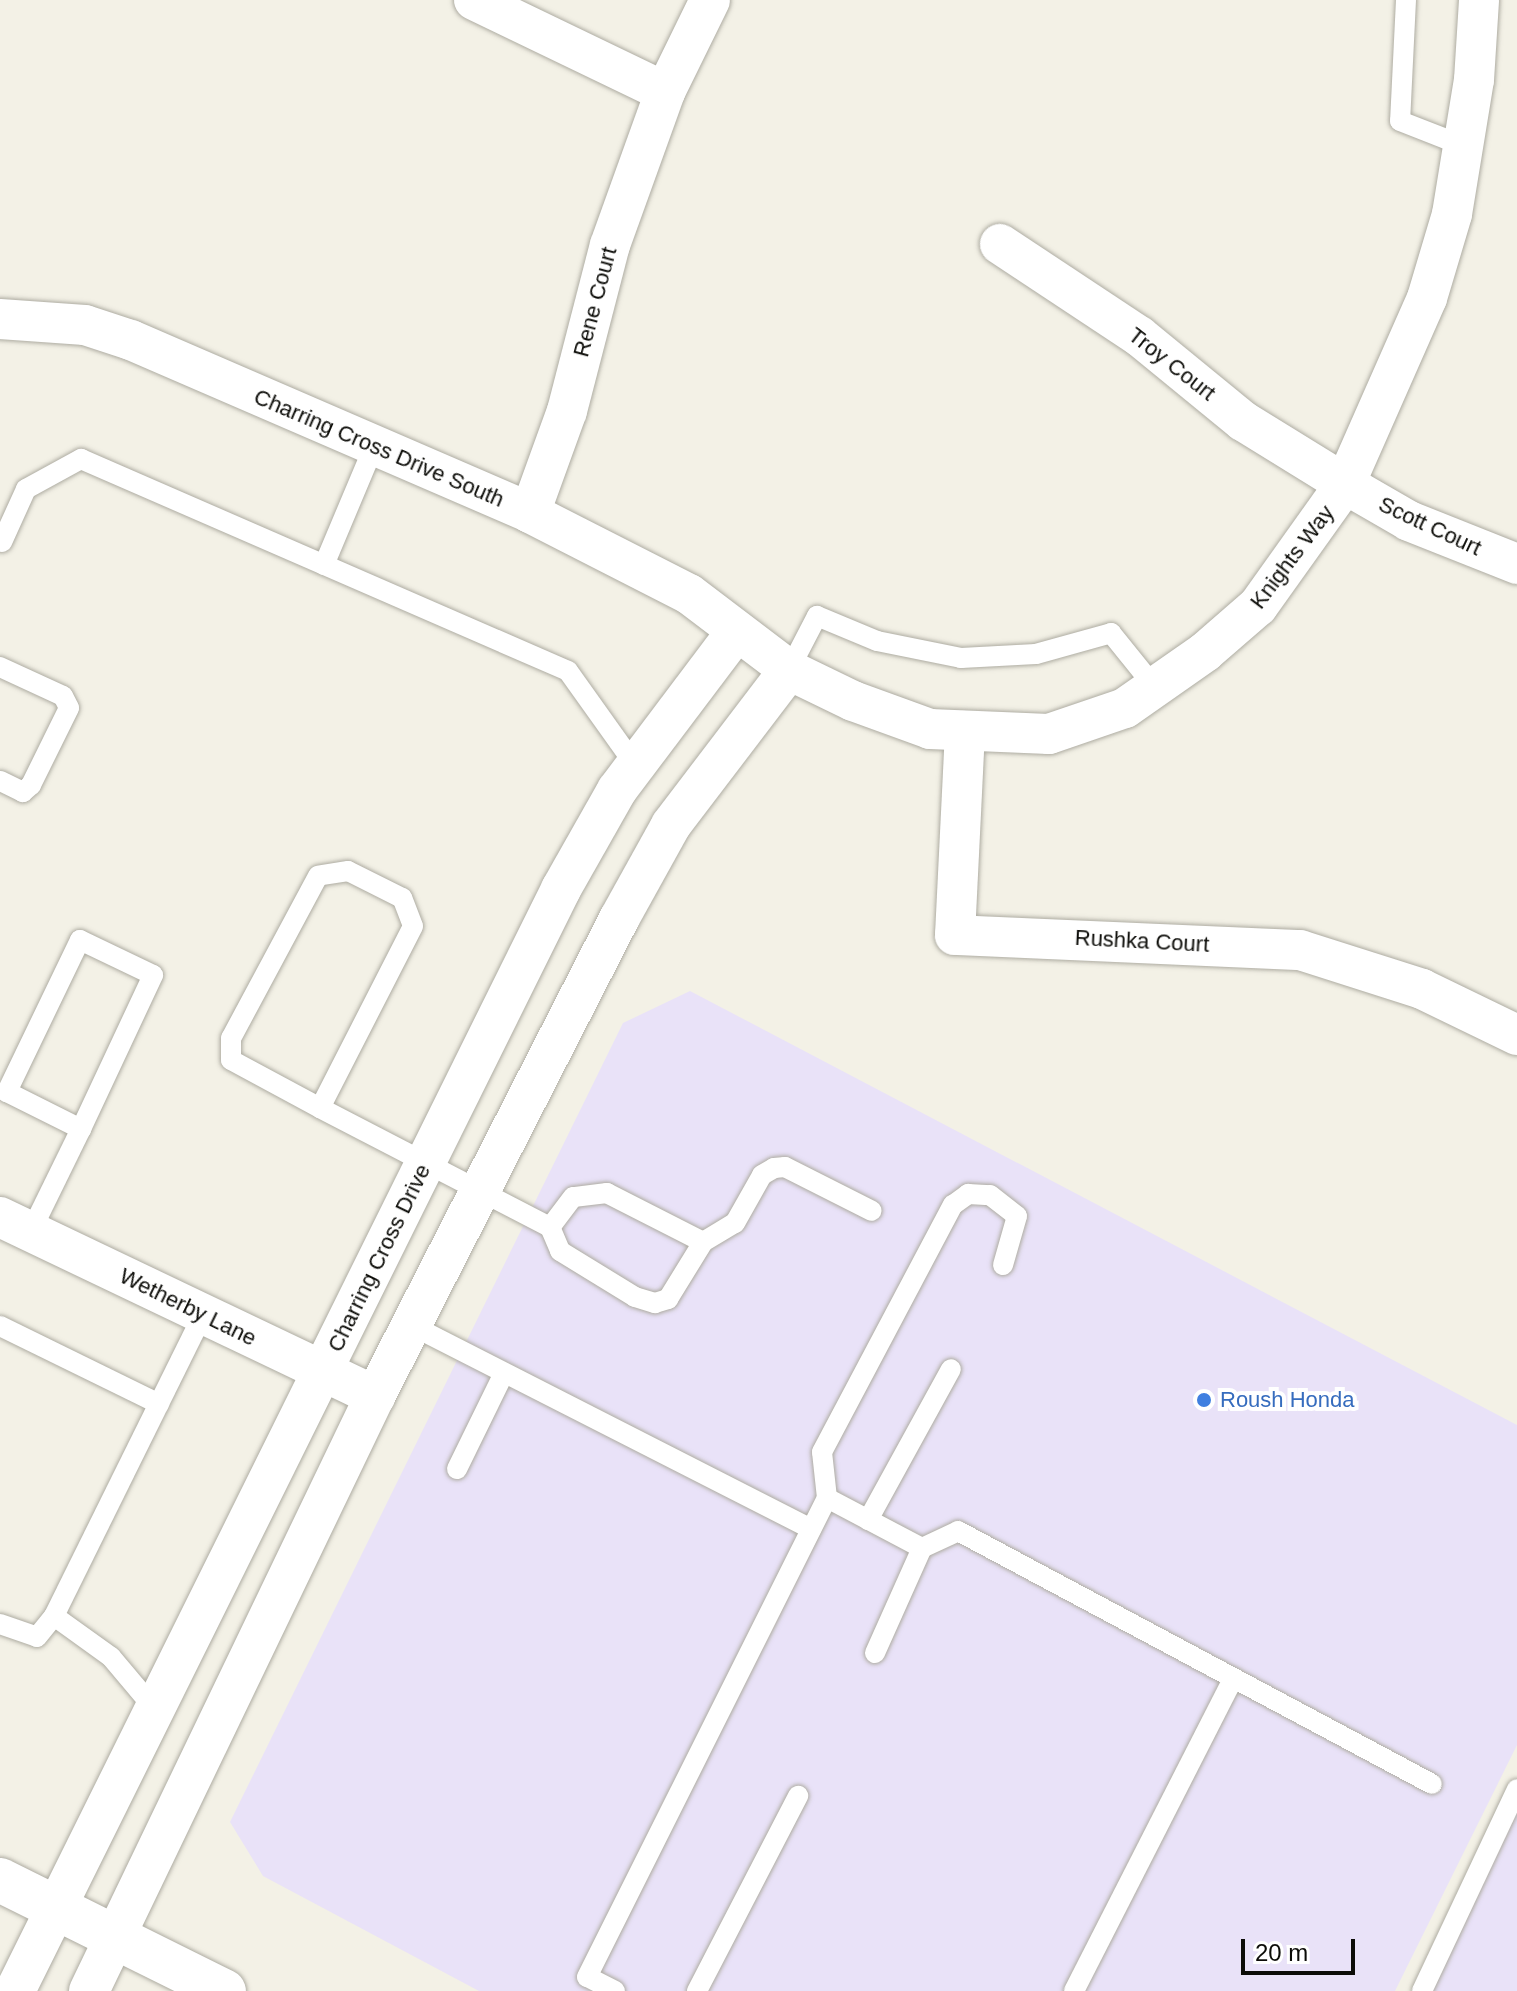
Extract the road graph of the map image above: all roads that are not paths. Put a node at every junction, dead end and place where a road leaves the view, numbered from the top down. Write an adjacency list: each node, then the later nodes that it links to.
1 (474, 0): 5 (street)
2 (710, 0): 5 (street, Rene Court)
3 (1406, 0): 6 (lane)
4 (1479, 0): 6 (street, Knights Way)
5 (665, 92): 11 (street, Rene Court)
6 (1464, 146): 10 (street, Knights Way)
7 (1000, 244): 10 (street, Troy Court)
8 (0, 319): 9 (street, Charring Cross Drive South)
9 (374, 446): 11 (street, Charring Cross Drive South); 14 (lane)
10 (1345, 484): 13 (street, Scott Court); 18 (street, Knights Way)
11 (530, 513): 15 (street, Charring Cross Drive South)
12 (2, 542): 14 (lane)
13 (1517, 564)
14 (324, 565): 20 (lane)
15 (737, 631): 17 (street, Knights Way); 20 (street, Charring Cross Drive)
16 (0, 667): 21 (lane)
17 (789, 670): 18 (lane); 19 (street, Knights Way); 26 (street)
18 (1157, 690): 19 (street, Knights Way)
19 (965, 731): 22 (street, Rushka Court)
20 (635, 765): 25 (street, Charring Cross Drive)
21 (0, 781)
22 (1517, 1035)
23 (320, 1108): 23 (lane); 25 (lane)
24 (81, 1129): 24 (lane); 28 (lane)
25 (427, 1161): 26 (lane); 36 (street, Charring Cross Drive)
26 (480, 1190): 29 (lane); 33 (street)
27 (872, 1211): 30 (lane)
28 (16, 1224): 32 (street, Wetherby Lane)
29 (550, 1227): 30 (lane); 30 (lane)
30 (703, 1242)
31 (1003, 1265): 41 (lane)
32 (203, 1314): 36 (street, Wetherby Lane); 39 (lane)
33 (411, 1325): 37 (lane); 38 (street)
34 (0, 1326): 39 (lane)
35 (951, 1369): 42 (lane)
36 (323, 1371): 38 (street, Wetherby Lane); 49 (street, Charring Cross Drive)
37 (504, 1373): 40 (lane); 43 (lane)
38 (375, 1396): 55 (street)
39 (159, 1404): 45 (lane)
40 (457, 1469)
41 (827, 1498): 42 (lane); 43 (lane)
42 (868, 1520): 44 (lane)
43 (811, 1529): 59 (lane)
44 (922, 1548): 47 (lane); 48 (lane)
45 (54, 1616): 46 (lane); 49 (lane)
46 (0, 1624)
47 (875, 1653)
48 (1233, 1679): 50 (lane); 61 (lane)
49 (154, 1708): 54 (street, Charring Cross Drive)
50 (1432, 1784)
51 (1517, 1789): 62 (lane)
52 (798, 1796): 60 (lane)
53 (0, 1880): 54 (main road)
54 (55, 1907): 55 (main road); 56 (street, Charring Cross Drive)
55 (115, 1936): 57 (street); 58 (main road)
56 (15, 1991)
57 (89, 1991)
58 (224, 1991)
59 (615, 1991)
60 (697, 1991)
61 (1074, 1991)
62 (1422, 1991)

